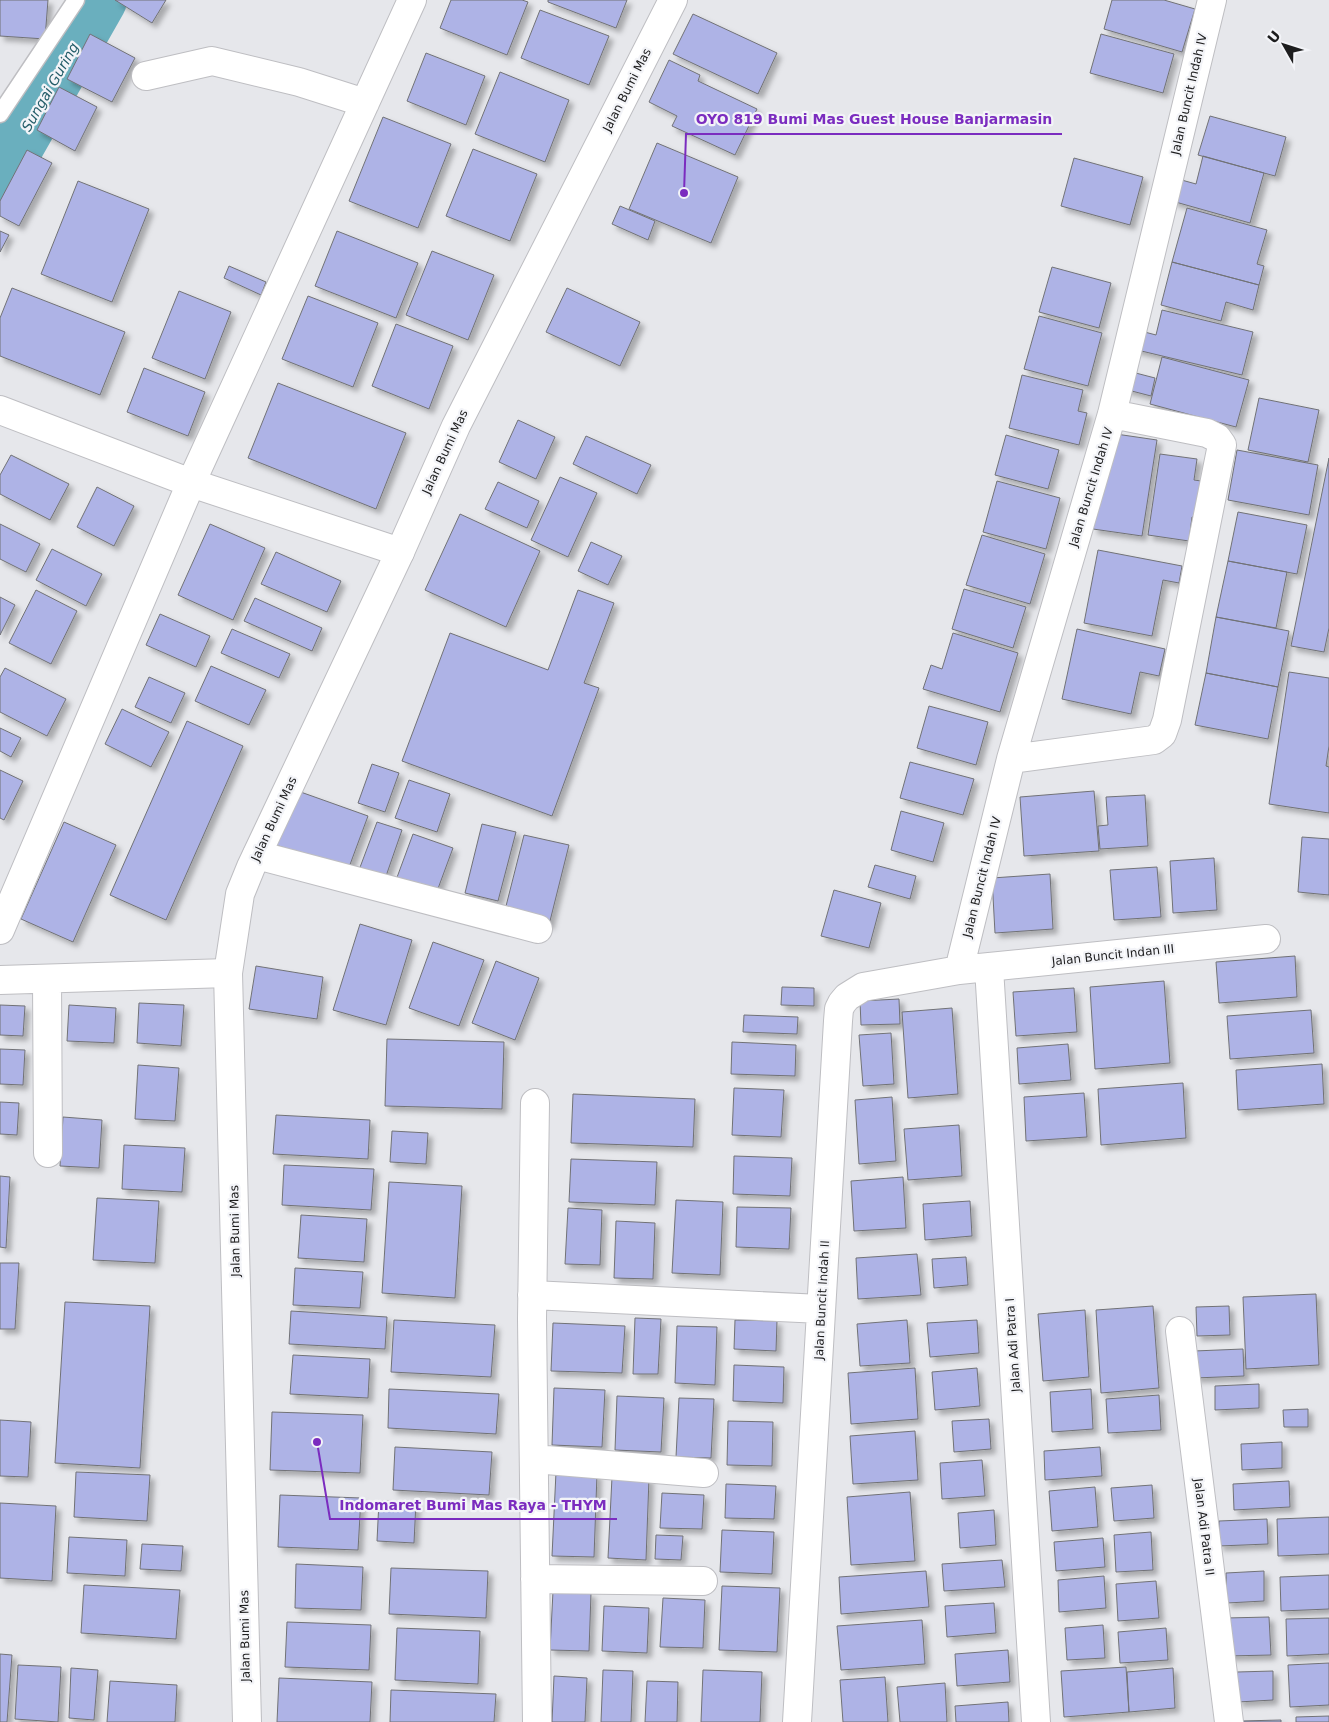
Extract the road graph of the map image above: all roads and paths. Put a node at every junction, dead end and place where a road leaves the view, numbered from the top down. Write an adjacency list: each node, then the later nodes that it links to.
1 (76, 0): 7 (lane)
2 (412, 0): 6 (street)
3 (673, 0): 11 (street, Jalan Bumi Mas)
4 (1212, 0): 8 (street, Jalan Buncit Indah IV)
5 (146, 76): 6 (street)
6 (366, 103): 10 (street)
7 (0, 114)
8 (1112, 414): 12 (street, Jalan Buncit Indah IV); 12 (street)
9 (2, 415): 10 (street)
10 (191, 484): 11 (street); 15 (street)
11 (400, 552): 13 (street, Jalan Bumi Mas)
12 (1010, 759): 18 (street, Jalan Buncit Indah IV)
13 (257, 855): 14 (street); 19 (street, Jalan Bumi Mas)
14 (538, 929)
15 (0, 930)
16 (1266, 939): 17 (street, Jalan Buncit Indan III)
17 (989, 968): 18 (street, Jalan Buncit Indan III); 34 (street, Jalan Adi Patra I)
18 (959, 970): 25 (street, Jalan Buncit Indah II)
19 (228, 972): 20 (street); 31 (street, Jalan Bumi Mas)
20 (48, 979): 21 (street); 23 (street)
21 (0, 980)
22 (535, 1103): 24 (street)
23 (48, 1153)
24 (532, 1295): 25 (street); 27 (street)
25 (821, 1309): 33 (street, Jalan Buncit Indah II)
26 (1180, 1332): 35 (street, Jalan Adi Patra II)
27 (534, 1459): 28 (street); 29 (street)
28 (704, 1473)
29 (535, 1579): 30 (street); 32 (street)
30 (703, 1581)
31 (247, 1722)
32 (537, 1722)
33 (797, 1722)
34 (1036, 1722)
35 (1229, 1722)

